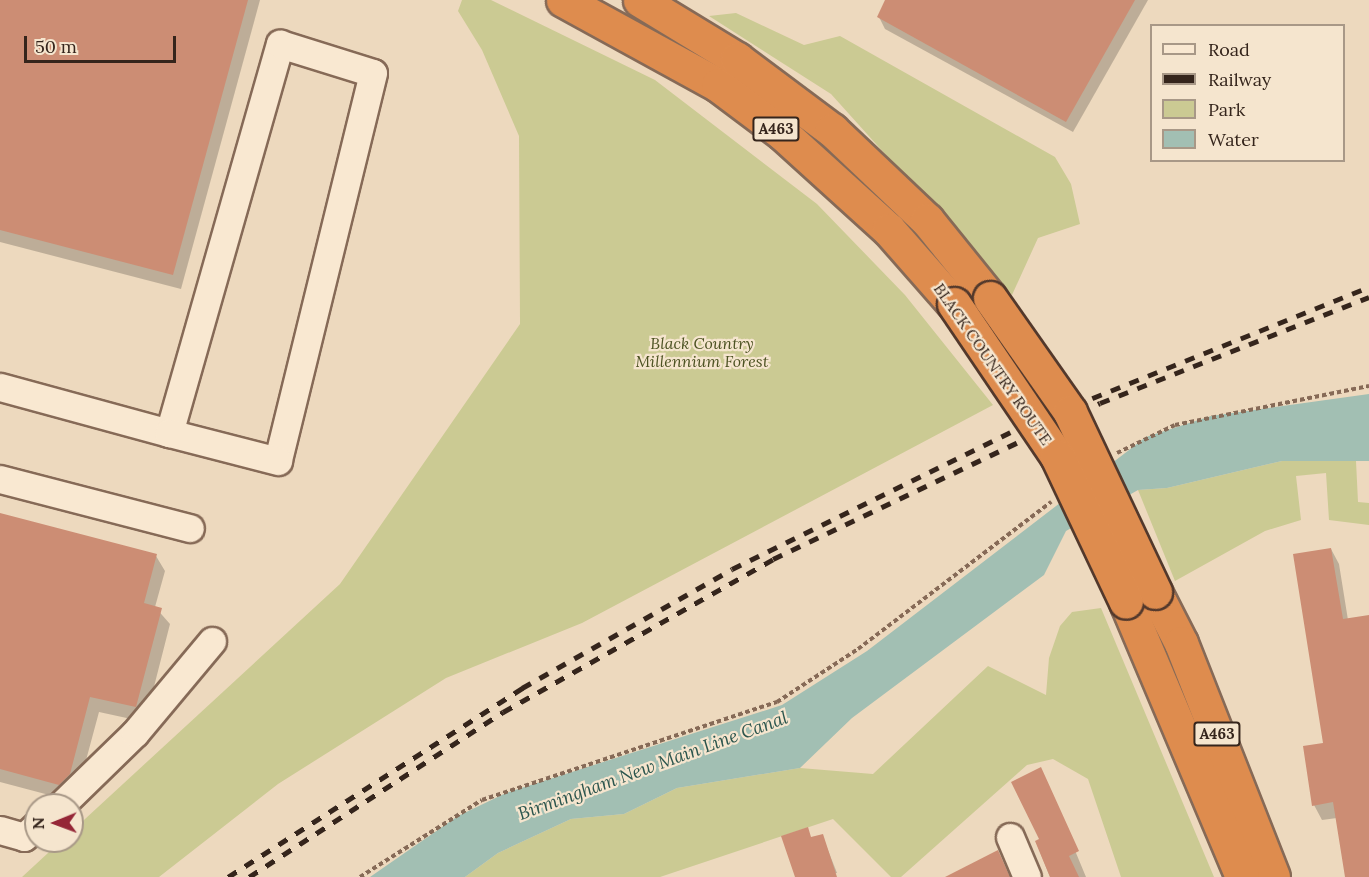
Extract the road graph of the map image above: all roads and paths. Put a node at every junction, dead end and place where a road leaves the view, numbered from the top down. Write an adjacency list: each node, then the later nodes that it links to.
1 (563, 0): 10 (highway, BLACK COUNTRY ROUTE / A463, bridge)
2 (640, 0): 10 (highway, BLACK COUNTRY ROUTE / A463, bridge)
3 (1369, 386): 6 (path)
4 (0, 387): 5 (lane)
5 (169, 433): 5 (lane)
6 (1112, 456)
7 (0, 479): 9 (lane)
8 (1057, 497): 16 (path)
9 (190, 528)
10 (1141, 597): 18 (highway, BLACK COUNTRY ROUTE / A463); 19 (highway, BLACK COUNTRY ROUTE / A463)
11 (212, 641): 12 (lane)
12 (73, 793)
13 (0, 830): 14 (lane)
14 (24, 837)
15 (1010, 837): 17 (lane)
16 (360, 877)
17 (1027, 877)
18 (1242, 877)
19 (1273, 877)

